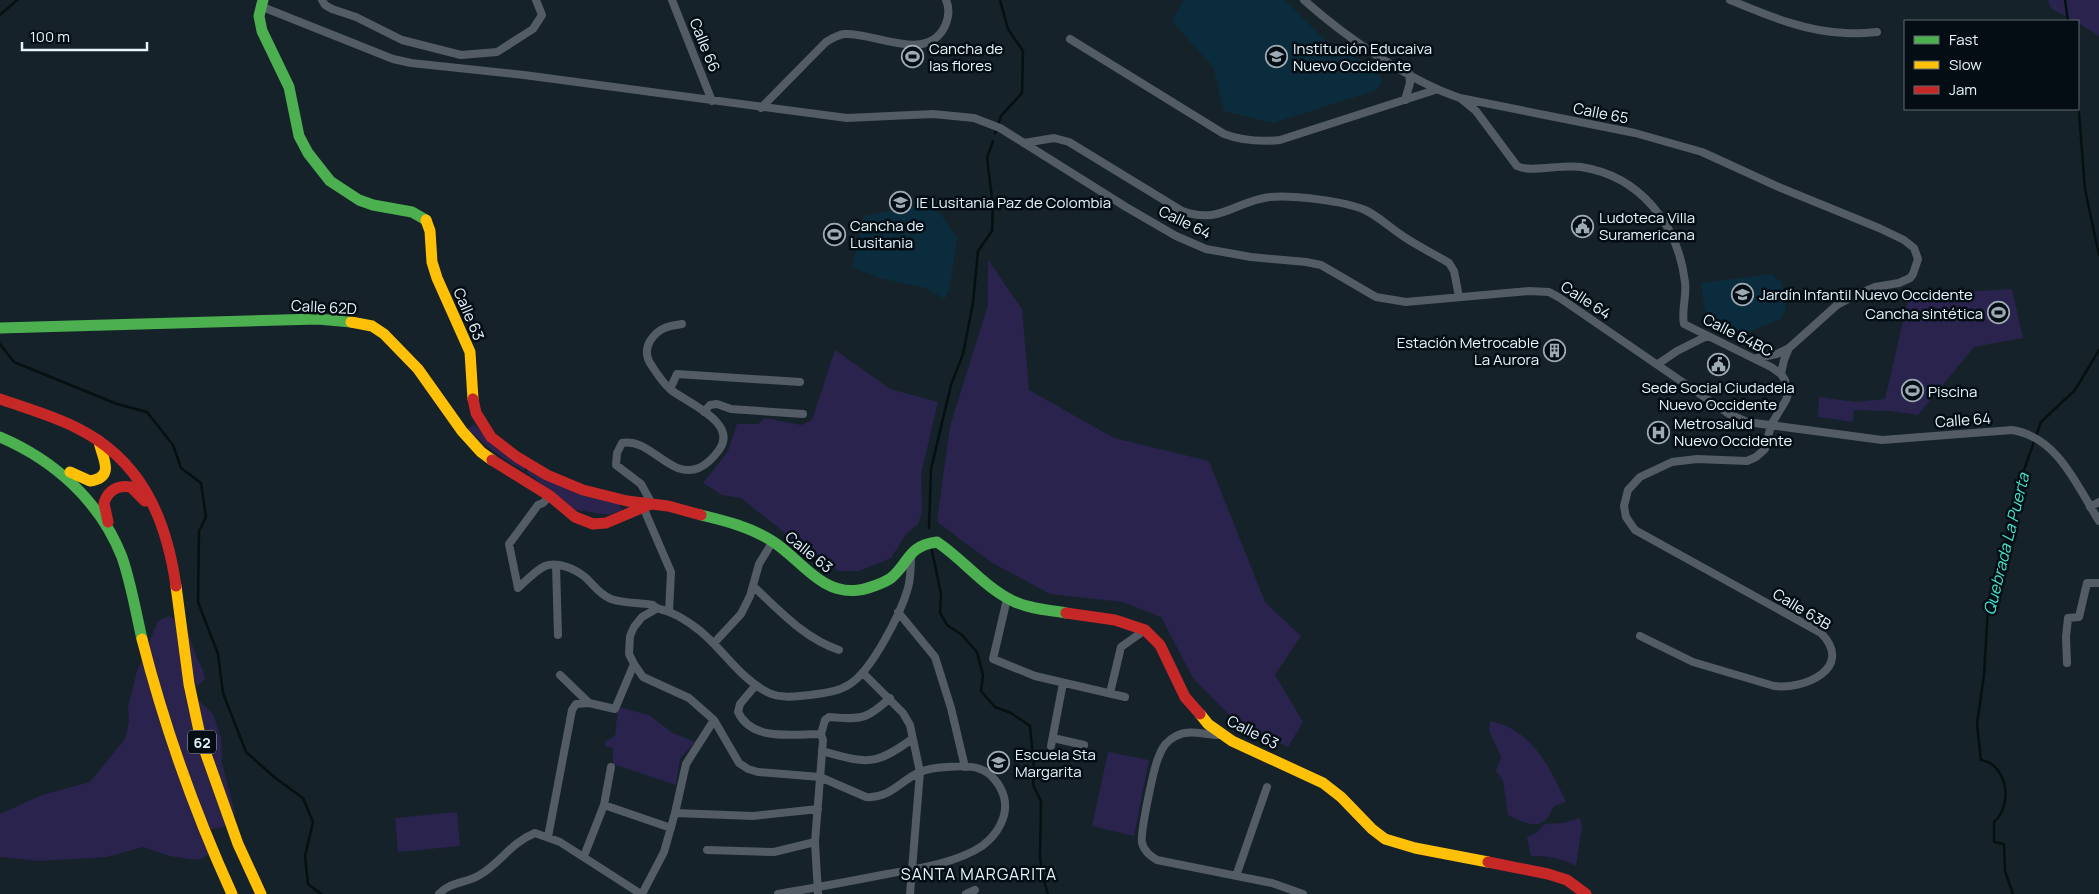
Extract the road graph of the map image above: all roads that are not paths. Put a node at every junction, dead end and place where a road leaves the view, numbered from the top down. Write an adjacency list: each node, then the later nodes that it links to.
1 (322, 0): 2 (street)
2 (536, 0)
3 (672, 0): 14 (street, Calle 66)
4 (946, 0): 15 (street)
5 (1304, 0): 10 (street, Calle 65)
6 (1730, 0): 8 (street)
7 (262, 3): 14 (street, Calle 64); 36 (main road, Calle 63)
8 (1877, 32)
9 (1070, 39): 13 (street)
10 (1409, 73): 11 (street, Calle 65); 13 (street)
11 (1435, 90): 12 (street, Calle 65); 13 (street)
12 (1460, 98): 20 (street, Calle 64BC); 21 (street, Calle 65)
13 (1404, 100)
14 (712, 101): 15 (street, Calle 64)
15 (761, 108): 16 (street, Calle 64)
16 (1024, 143): 17 (street, Calle 64); 17 (street)
17 (1459, 297): 23 (street, Calle 64)
18 (682, 324): 26 (street)
19 (0, 328): 34 (main road, Calle 62D)
20 (1707, 336): 22 (street, Calle 64BC); 23 (street)
21 (1789, 348): 22 (street); 24 (street)
22 (1757, 358): 24 (street, Calle 64BC)
23 (1658, 364): 30 (street, Calle 64)
24 (1781, 374): 30 (street)
25 (800, 382): 26 (street)
26 (670, 389): 28 (street)
27 (0, 399): 32 (main road, 62)
28 (704, 412): 29 (street); 36 (street)
29 (803, 414)
30 (1771, 425): 37 (street, Calle 64); 52 (street, Calle 63B)
31 (0, 437): 33 (main road, 62)
32 (99, 440): 33 (main road); 38 (main road, 62)
33 (61, 471): 40 (main road, 62)
34 (550, 496): 36 (main road, Calle 62D); 43 (street)
35 (2099, 502): 37 (street)
36 (647, 506): 41 (main road, Calle 63); 48 (street)
37 (2090, 507): 39 (street, Calle 64)
38 (160, 516): 40 (main road); 89 (main road, 62)
39 (2099, 521)
40 (108, 527): 88 (main road, 62)
41 (772, 542): 42 (main road, Calle 63); 45 (street)
42 (911, 553): 46 (main road, Calle 63); 49 (street)
43 (556, 565): 47 (street); 51 (street)
44 (2099, 583): 55 (street)
45 (753, 586): 53 (street); 54 (street)
46 (1007, 599): 50 (main road, Calle 63); 59 (street)
47 (656, 609): 48 (street); 56 (street)
48 (669, 612): 53 (street)
49 (898, 612): 57 (street); 72 (street)
50 (1145, 630): 61 (street); 67 (main road, Calle 63)
51 (558, 635)
52 (1640, 636)
53 (714, 643): 60 (street)
54 (839, 650)
55 (2067, 663)
56 (634, 664): 64 (street); 65 (street)
57 (863, 673): 60 (street); 63 (street)
58 (560, 675): 64 (street)
59 (1063, 683): 61 (street); 69 (street)
60 (756, 685): 66 (street)
61 (1110, 694): 62 (street)
62 (1125, 697)
63 (890, 698): 66 (street); 68 (street)
64 (590, 703): 80 (street)
65 (714, 720): 74 (street); 78 (street)
66 (821, 734): 70 (street)
67 (1222, 735): 85 (street); 96 (main road, Calle 63)
68 (912, 739): 70 (street); 73 (street)
69 (1084, 745)
70 (822, 751): 74 (street)
71 (611, 767): 76 (street)
72 (965, 767): 73 (street); 84 (street)
73 (920, 772): 74 (street); 84 (street)
74 (820, 777): 77 (street)
75 (1267, 787): 85 (street)
76 (604, 804): 79 (street); 83 (street)
77 (818, 809): 78 (street); 81 (street)
78 (675, 812): 79 (street)
79 (671, 828): 91 (street)
80 (548, 836): 83 (street); 90 (street)
81 (815, 842): 82 (street); 87 (street)
82 (707, 850)
83 (584, 856): 91 (street)
84 (912, 870): 87 (street); 93 (street)
85 (1236, 876): 95 (street)
86 (975, 890): 94 (street)
87 (817, 891): 92 (street)
88 (232, 894)
89 (261, 894)
90 (439, 894)
91 (642, 894)
92 (778, 894)
93 (910, 894)
94 (966, 894)
95 (1303, 894)
96 (1586, 894)

